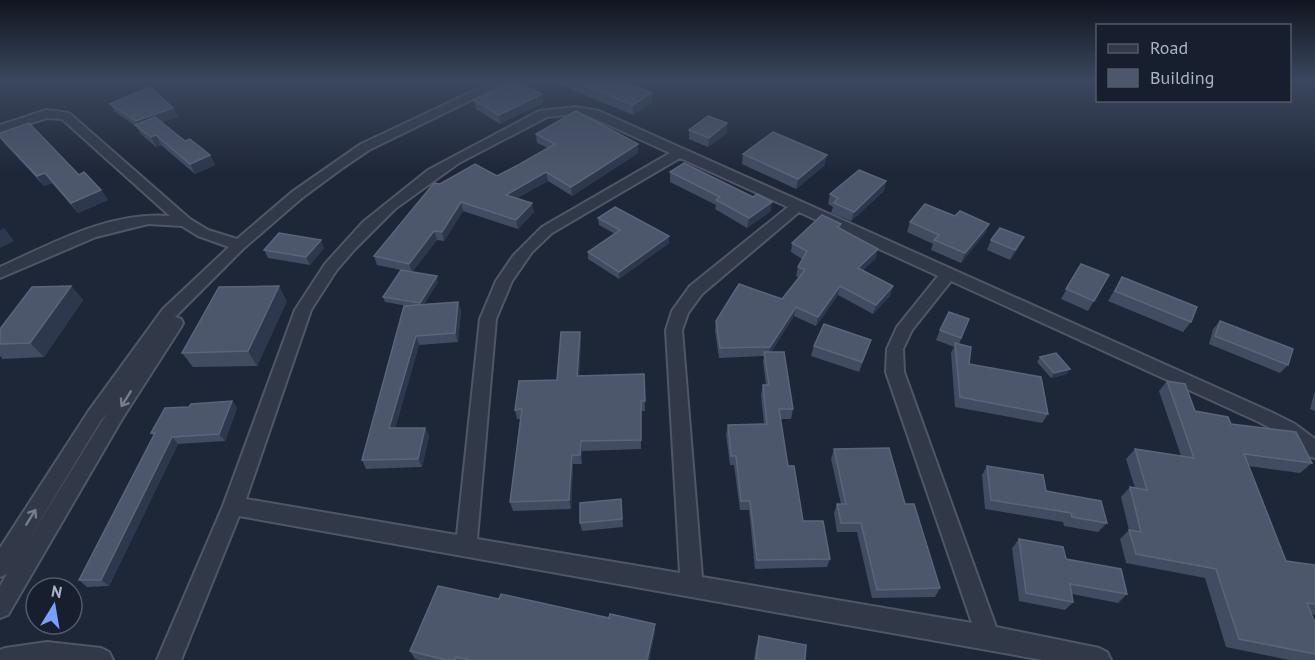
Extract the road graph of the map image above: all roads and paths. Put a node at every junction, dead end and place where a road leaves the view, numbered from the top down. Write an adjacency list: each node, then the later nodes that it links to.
1 (441, 111): 8 (street)
2 (554, 111): 13 (street)
3 (578, 111): 5 (street)
4 (0, 129): 7 (street)
5 (679, 153): 6 (street); 14 (street)
6 (799, 205): 10 (street); 16 (street)
7 (185, 222): 8 (street); 9 (street)
8 (239, 245): 11 (street)
9 (0, 273)
10 (948, 274): 12 (street); 18 (street)
11 (204, 280): 15 (street, one-way to 11); 17 (street, one-way to 17)
12 (1315, 450)
13 (233, 506): 14 (street); 21 (street)
14 (466, 547): 16 (street)
15 (0, 567)
16 (692, 586): 18 (street)
17 (0, 607)
18 (988, 637): 22 (street)
19 (95, 659): 20 (street)
20 (5, 660)
21 (169, 660)
22 (1099, 660)

